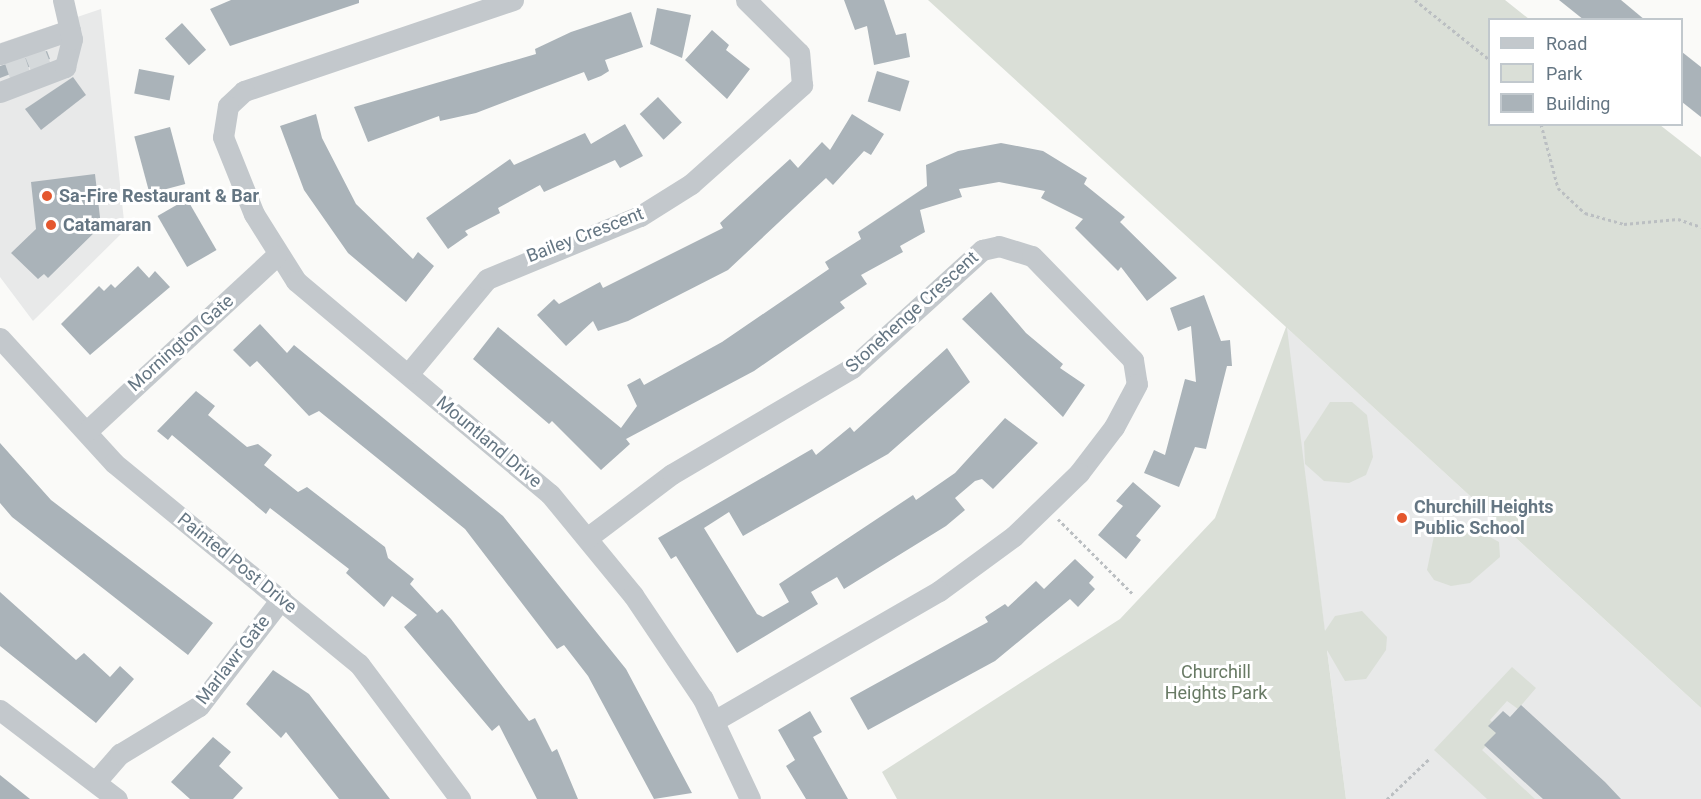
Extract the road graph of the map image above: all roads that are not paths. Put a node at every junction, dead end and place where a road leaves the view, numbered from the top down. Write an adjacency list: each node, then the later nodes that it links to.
1 (63, 0): 4 (street)
2 (513, 0): 7 (street, Mountland Drive)
3 (746, 0): 9 (street, Bailey Crescent)
4 (70, 30): 5 (street); 6 (street)
5 (8, 54)
6 (0, 91)
7 (276, 256): 9 (street, Mountland Drive); 10 (street, Mornington Gate)
8 (0, 338): 10 (street, Painted Post Drive)
9 (409, 373): 11 (street, Mountland Drive)
10 (87, 431): 12 (street, Painted Post Drive)
11 (587, 538): 14 (street, Mountland Drive); 14 (street, Stonehenge Crescent)
12 (281, 599): 15 (street, Marlawr Gate); 17 (street, Painted Post Drive)
13 (0, 711): 15 (street)
14 (714, 721): 18 (street, Mountland Drive)
15 (97, 780): 16 (street)
16 (117, 799)
17 (460, 799)
18 (750, 799)

